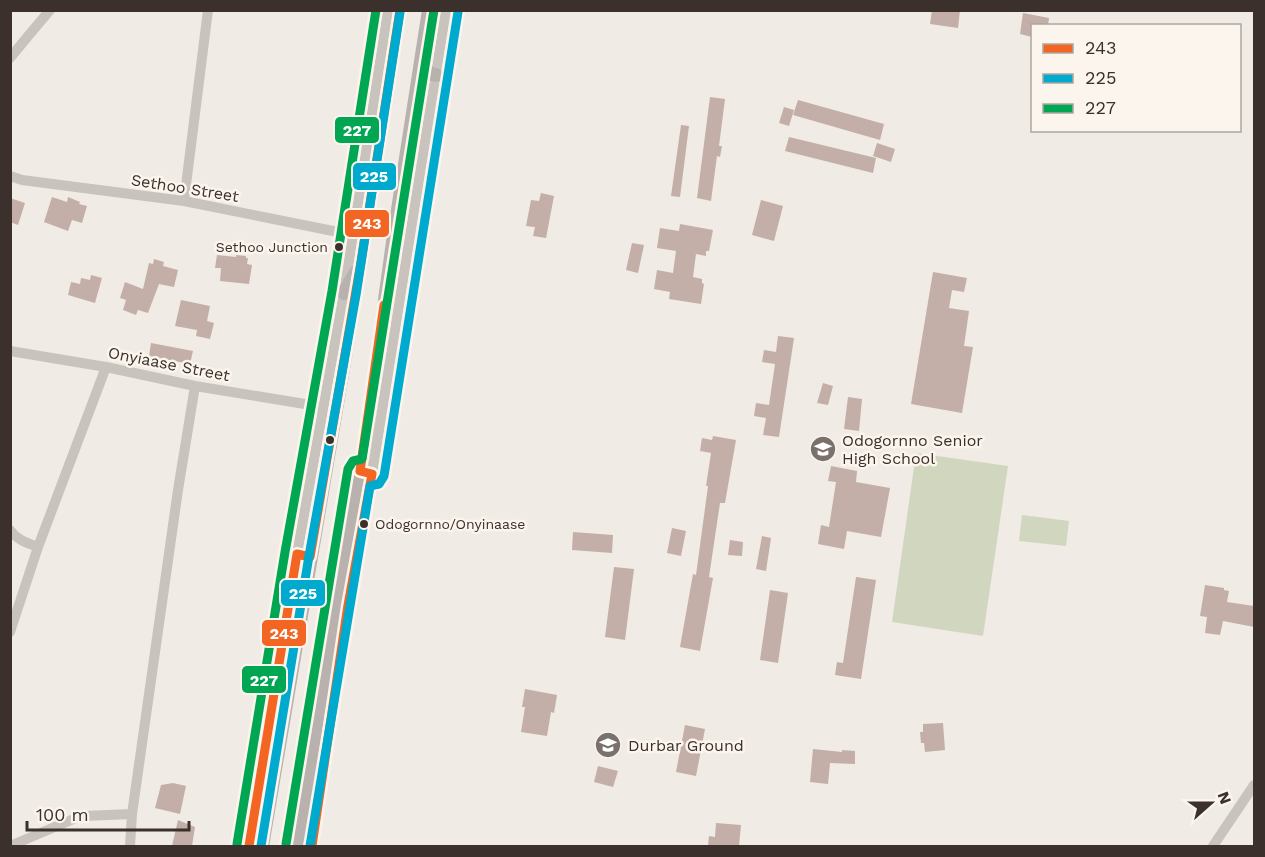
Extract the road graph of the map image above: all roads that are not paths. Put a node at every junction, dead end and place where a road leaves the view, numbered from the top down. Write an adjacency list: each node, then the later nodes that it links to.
1 (50, 10): 7 (street)
2 (208, 10): 11 (street)
3 (388, 10): 12 (street)
4 (400, 10): 13 (main road)
5 (429, 10): 8 (main road)
6 (446, 10): 9 (street)
7 (10, 58)
8 (421, 71): 9 (main road); 19 (main road)
9 (436, 75): 19 (street)
10 (11, 176): 11 (street, Sethoo Street)
11 (184, 201): 12 (street, Sethoo Street)
12 (353, 235): 14 (street)
13 (361, 262): 14 (main road); 22 (main road)
14 (344, 293): 18 (street)
15 (10, 351): 16 (street, Onyiaase Street)
16 (106, 367): 17 (street, Onyiaase Street); 21 (street)
17 (195, 386): 18 (street, Onyiaase Street); 25 (street)
18 (322, 407): 22 (street)
19 (366, 473): 30 (main road); 31 (street)
20 (10, 530): 21 (street)
21 (38, 547): 23 (street)
22 (304, 556): 28 (street); 29 (main road)
23 (10, 632)
24 (1254, 785): 32 (street)
25 (132, 814): 26 (street); 27 (street)
26 (10, 846)
27 (130, 846)
28 (249, 846)
29 (262, 846)
30 (298, 846)
31 (312, 846)
32 (1213, 846)

